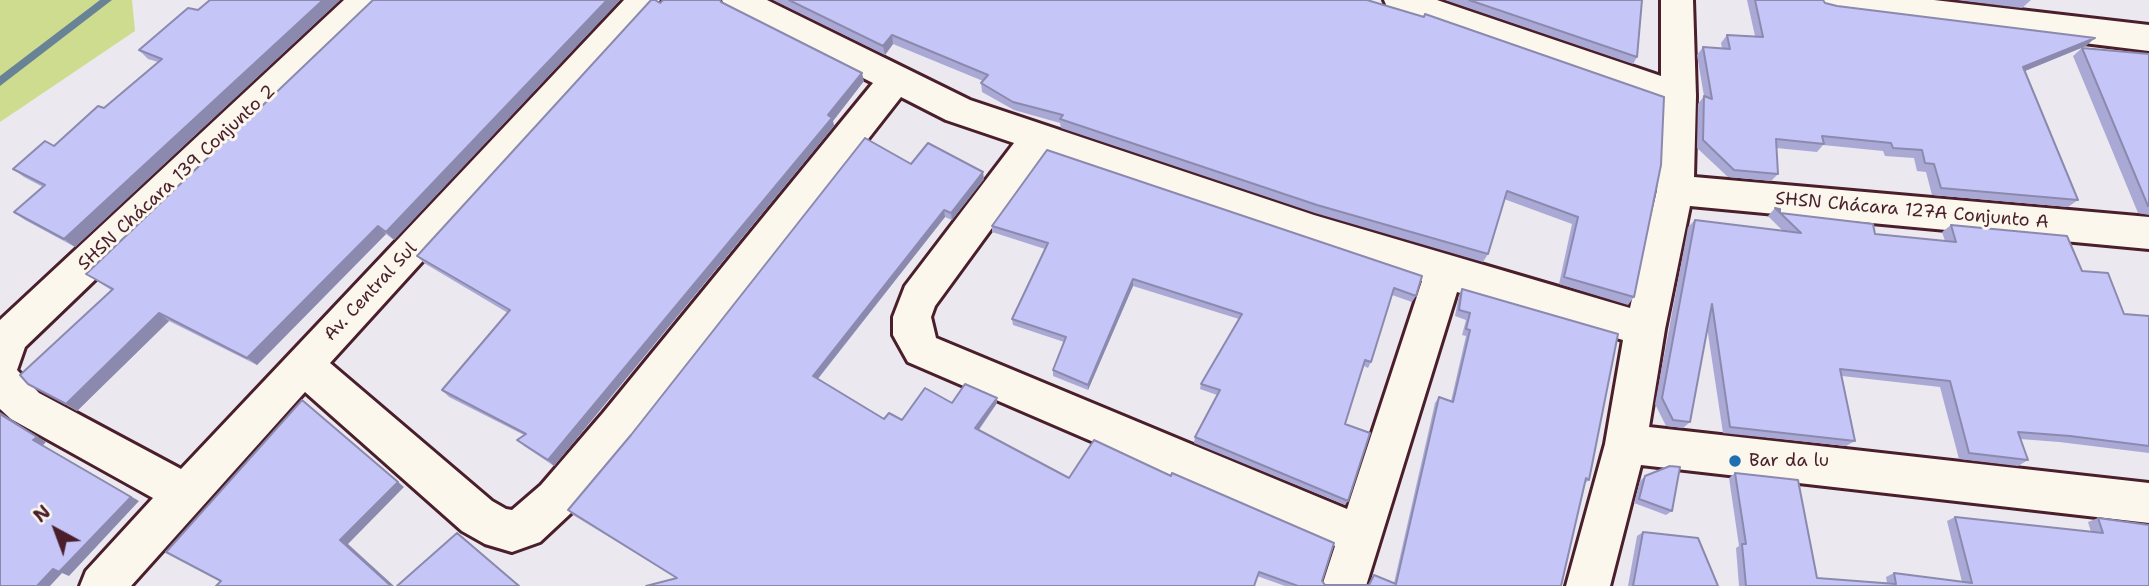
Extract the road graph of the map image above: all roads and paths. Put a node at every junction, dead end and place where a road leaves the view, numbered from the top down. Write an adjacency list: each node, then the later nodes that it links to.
1 (365, 0): 15 (street, SHSN Chácara 139 Conjunto 2)
2 (644, 0): 16 (street, Av. Central Sul)
3 (738, 0): 8 (street)
4 (1400, 0): 9 (street)
5 (1677, 0): 9 (street)
6 (1831, 0): 7 (street)
7 (2149, 38)
8 (897, 78): 10 (street); 16 (street)
9 (1679, 96): 11 (street)
10 (1038, 138): 13 (street); 21 (street)
11 (1675, 190): 12 (street, SHSN Chácara 127A Conjunto A); 14 (street)
12 (2149, 233)
13 (1444, 272): 14 (street); 21 (street)
14 (1645, 329): 18 (street)
15 (0, 364)
16 (303, 365): 19 (street, Av. Central Sul)
17 (13, 391): 19 (street)
18 (1626, 444): 20 (street); 24 (street)
19 (186, 494): 22 (street, Av. Central Sul)
20 (2149, 503)
21 (1362, 536): 23 (street)
22 (102, 586)
23 (1344, 586)
24 (1588, 586)

